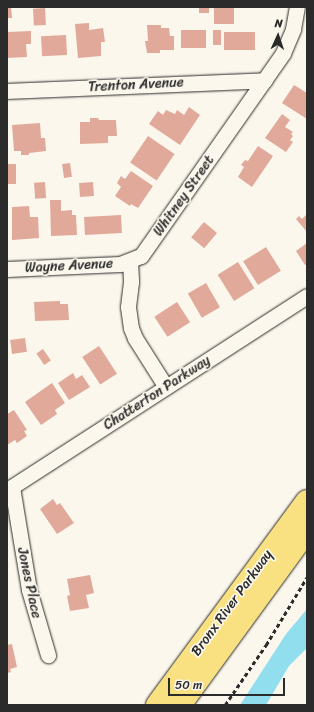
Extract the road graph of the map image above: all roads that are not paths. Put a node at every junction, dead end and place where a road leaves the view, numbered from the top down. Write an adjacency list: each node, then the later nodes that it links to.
1 (297, 7): 2 (street, Whitney Street)
2 (265, 80): 3 (street, Trenton Avenue); 4 (street, Whitney Street)
3 (7, 91)
4 (130, 261): 5 (street, Wayne Avenue); 7 (street)
5 (7, 270)
6 (307, 296): 7 (street, Chatterton Parkway)
7 (166, 387): 8 (street, Chatterton Parkway)
8 (9, 488): 11 (street, Jones Place)
9 (307, 501): 12 (highway, Bronx River Parkway)
10 (307, 531): 13 (highway, Bronx River Parkway)
11 (48, 655)
12 (157, 705)
13 (180, 705)

